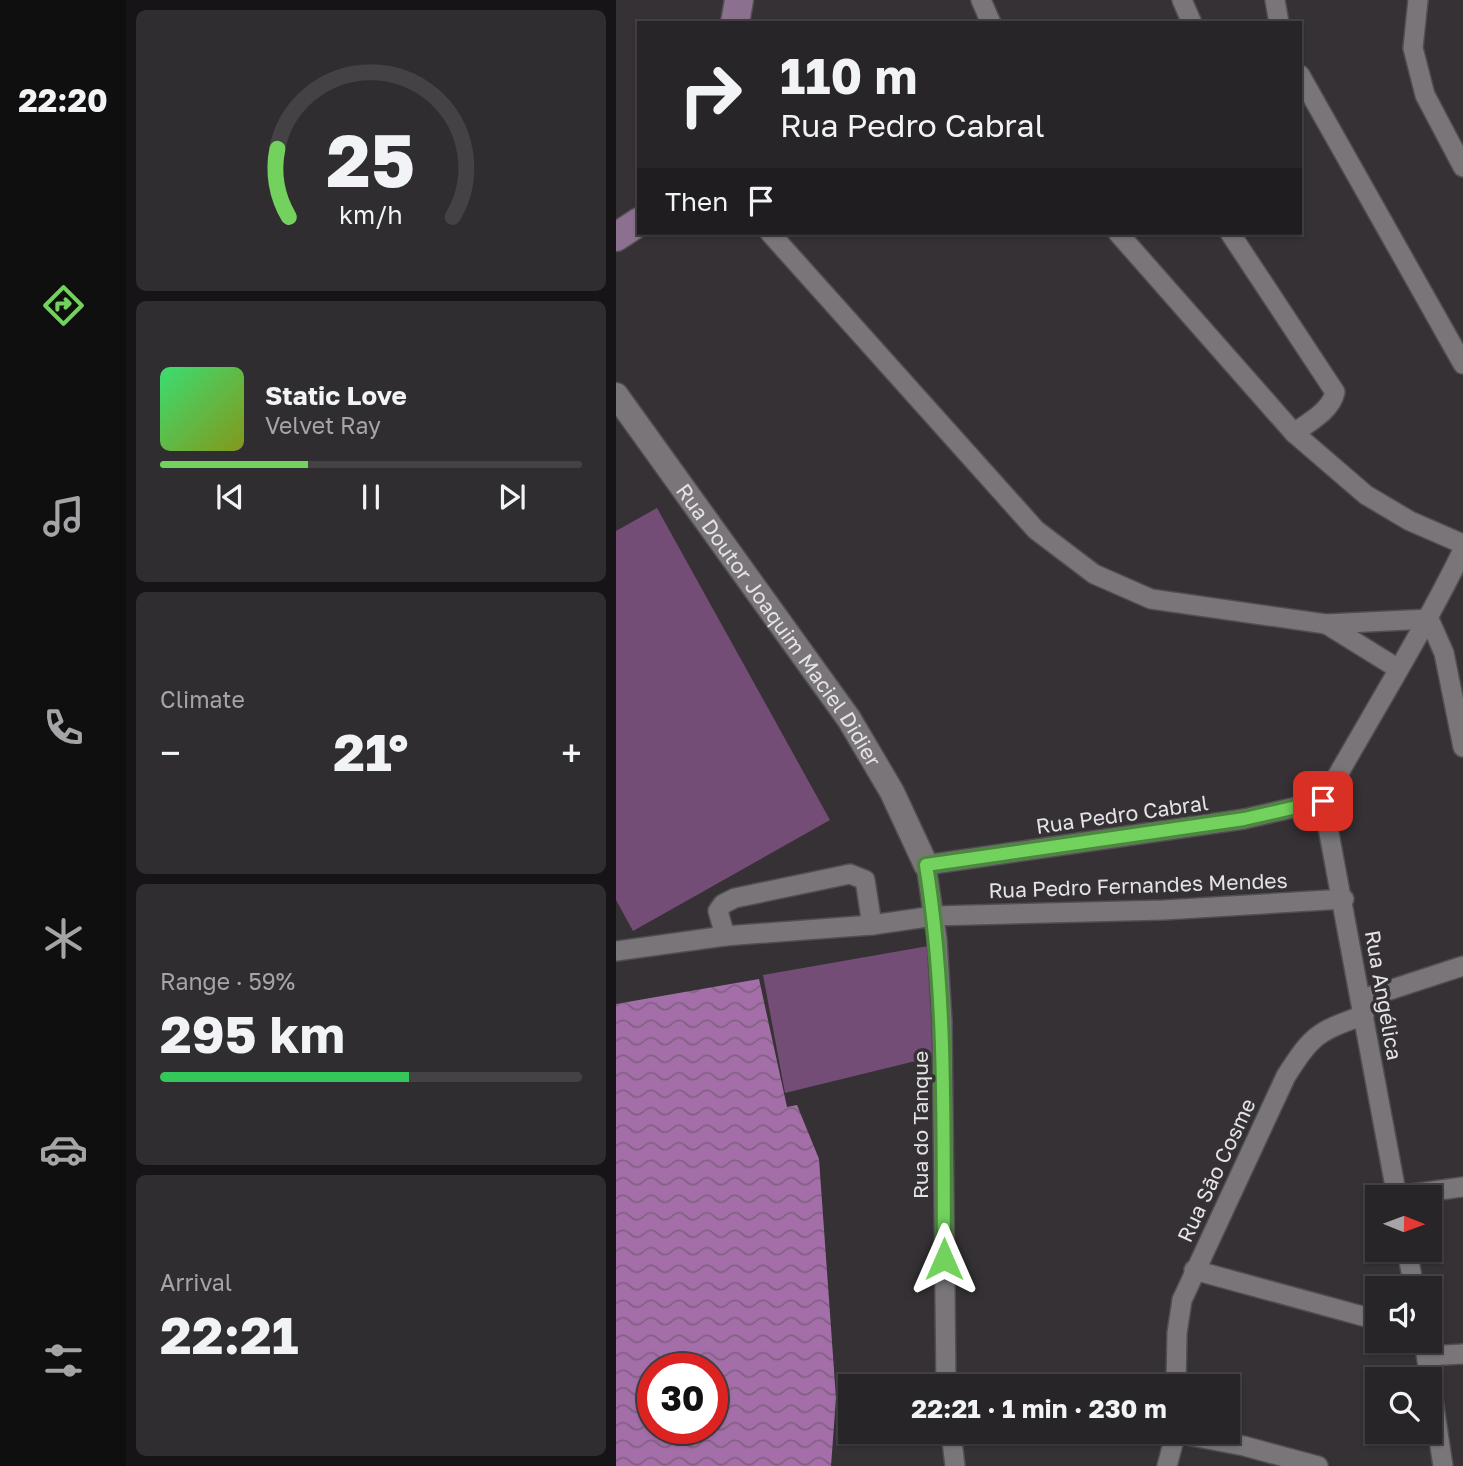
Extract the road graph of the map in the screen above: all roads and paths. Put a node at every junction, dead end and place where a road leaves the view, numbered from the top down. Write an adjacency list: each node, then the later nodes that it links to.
1 (739, 0): 6 (main road)
2 (981, 0): 7 (street)
3 (1182, 0): 8 (street)
4 (1275, 0): 9 (street)
5 (1418, 0): 11 (street)
6 (735, 21)
7 (990, 21)
8 (1191, 21)
9 (1279, 21)
10 (1302, 79): 17 (street)
11 (1463, 167)
12 (637, 223): 16 (main road)
13 (771, 235): 23 (street)
14 (1120, 235): 19 (street)
15 (1231, 235): 19 (street)
16 (616, 237)
17 (1463, 364)
18 (616, 395): 27 (street, Rua Doutor Joaquim Maciel Didier)
19 (1294, 433): 20 (street)
20 (1463, 544)
21 (1463, 550): 22 (street)
22 (1429, 619): 23 (street); 24 (street); 25 (street)
23 (1325, 624): 24 (street)
24 (1397, 668): 26 (street)
25 (1463, 747)
26 (1323, 801): 27 (street, Rua Pedro Cabral); 28 (street, Rua Angélica)
27 (926, 865): 29 (street, Rua do Tanque)
28 (1344, 899): 29 (street, Rua Pedro Fernandes Mendes); 34 (street, Rua Angélica)
29 (934, 916): 30 (street, Rua Pedro Fernandes Mendes); 43 (street, Rua do Tanque)
30 (872, 925): 31 (street, Rua Pedro Fernandes Mendes); 31 (street)
31 (724, 936): 32 (street, Rua Pedro Fernandes Mendes)
32 (616, 951)
33 (1463, 966): 34 (street, Rua São Cosme)
34 (1363, 1007): 35 (street, Rua Angélica); 38 (street, Rua São Cosme)
35 (1395, 1185)
36 (1463, 1187): 37 (street)
37 (1442, 1190)
38 (1194, 1270): 39 (street); 44 (street, Rua São Cosme)
39 (1365, 1317)
40 (1442, 1351): 42 (street)
41 (1426, 1353): 51 (street)
42 (1463, 1354)
43 (946, 1374)
44 (1176, 1374)
45 (952, 1444): 48 (street)
46 (1173, 1444): 49 (street)
47 (1234, 1444): 50 (street)
48 (954, 1466)
49 (1167, 1466)
50 (1318, 1466)
51 (1443, 1466)

